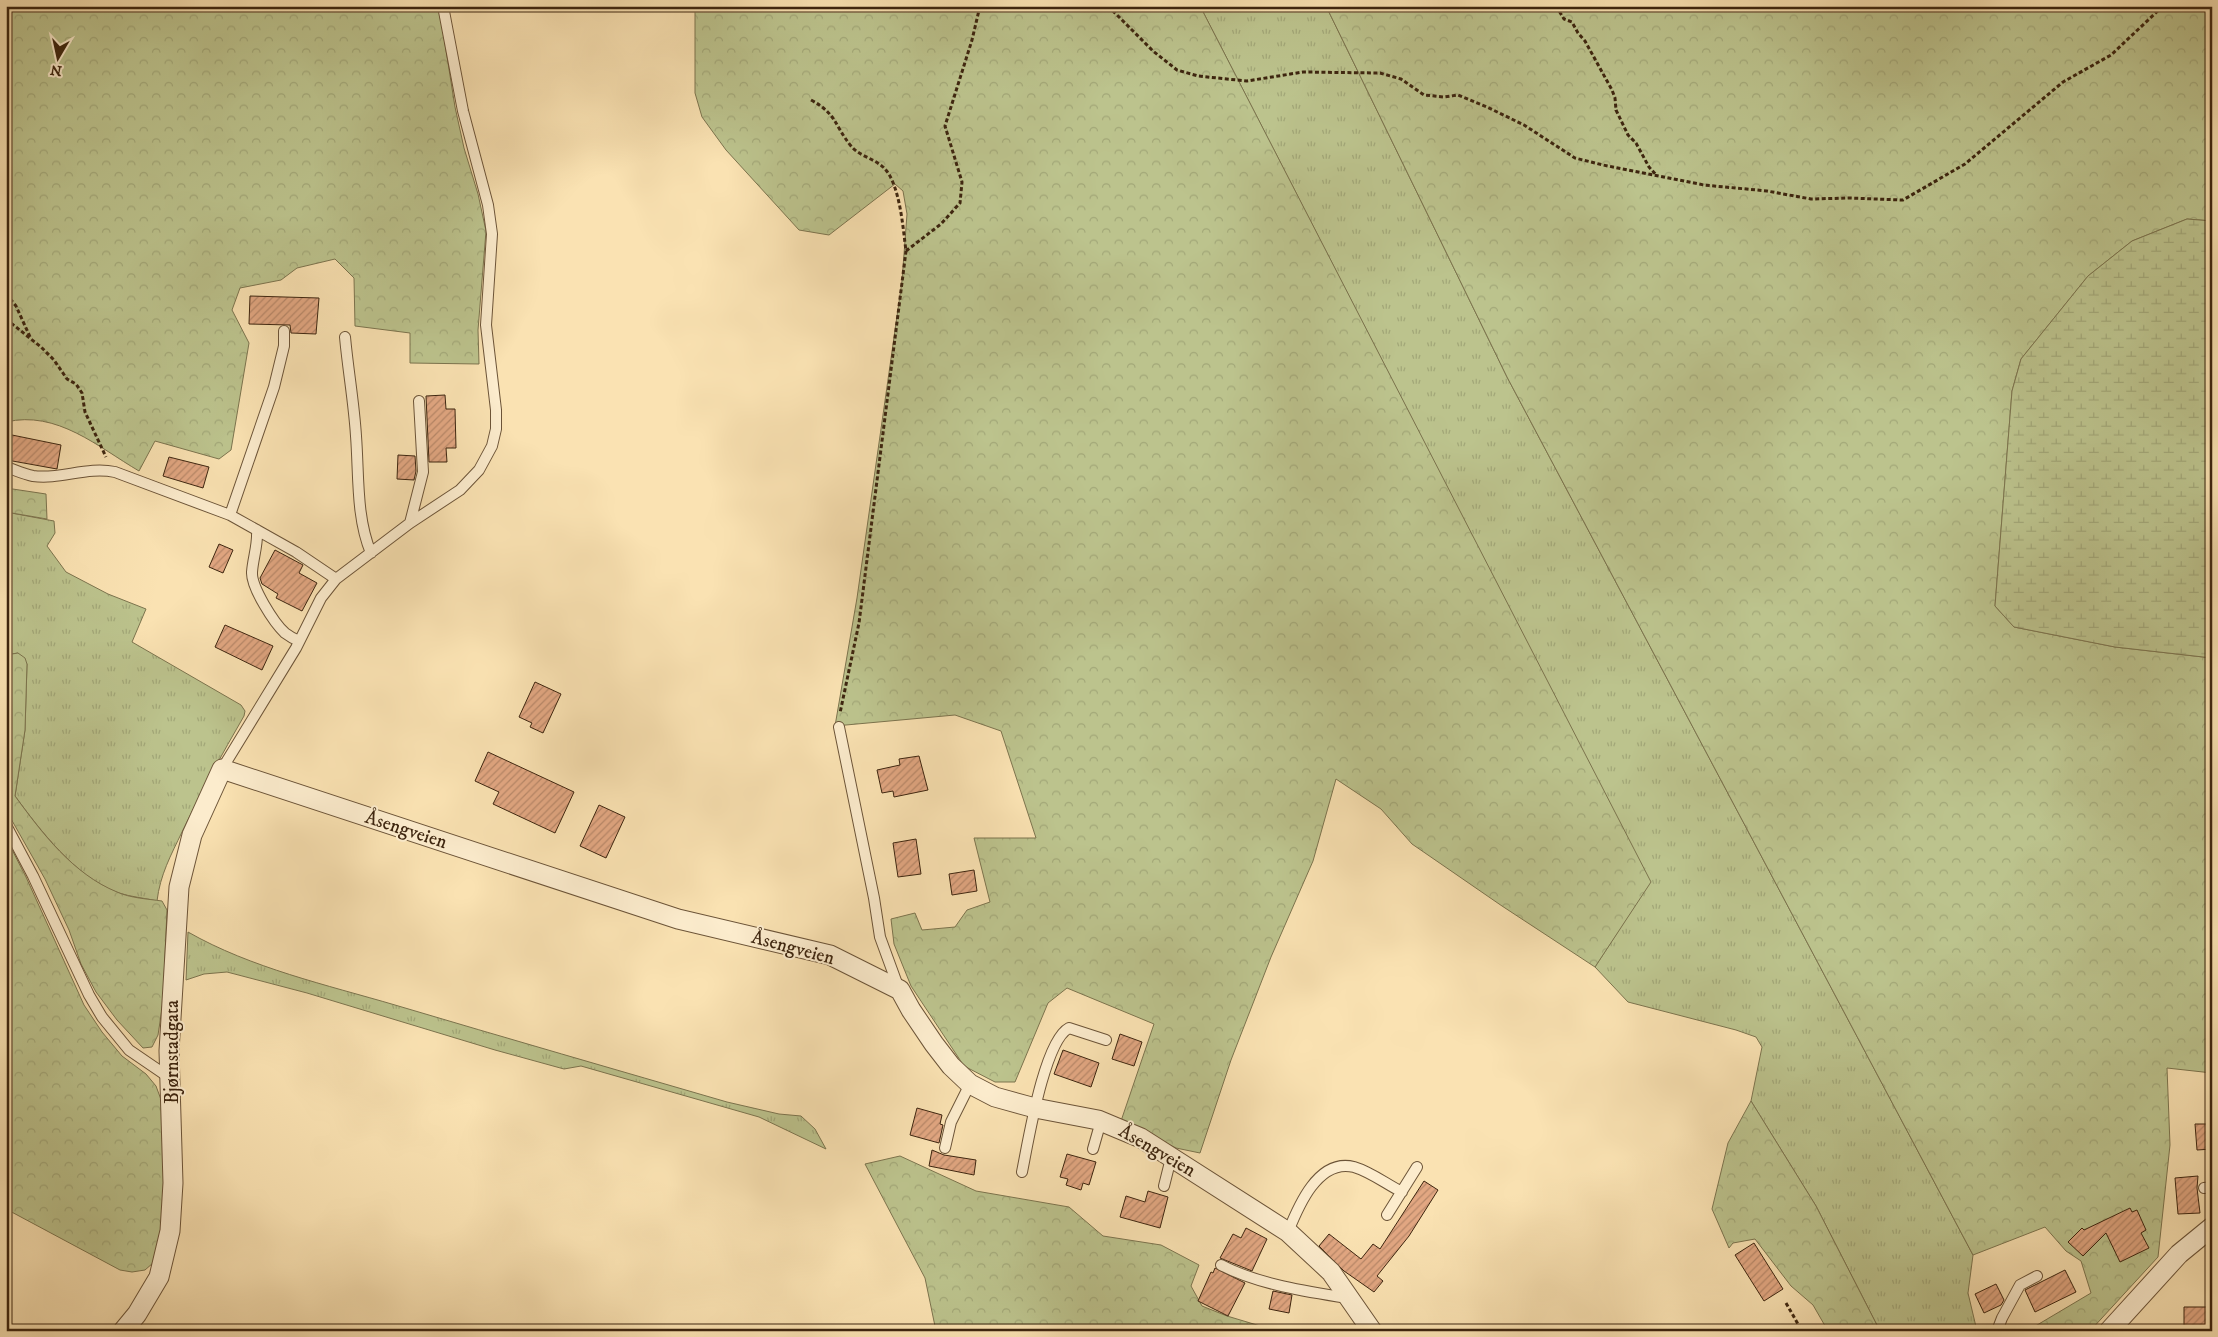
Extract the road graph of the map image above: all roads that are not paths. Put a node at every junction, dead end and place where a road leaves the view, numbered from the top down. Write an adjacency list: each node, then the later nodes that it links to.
1 (443, 6): 7 (lane)
2 (284, 331): 6 (lane)
3 (345, 338): 9 (lane)
4 (420, 401): 7 (lane)
5 (6, 467): 6 (lane)
6 (230, 515): 8 (lane)
7 (410, 523): 9 (lane)
8 (257, 530): 10 (lane); 11 (lane)
9 (371, 553): 10 (lane)
10 (336, 579): 11 (lane)
11 (299, 642): 13 (lane)
12 (839, 727): 15 (lane)
13 (222, 769): 15 (street, Åsengveien); 17 (street, Bjørnstadgata)
14 (6, 825): 17 (lane)
15 (900, 990): 18 (street, Åsengveien)
16 (1106, 1040): 19 (lane)
17 (170, 1078): 34 (street, Bjørnstadgata)
18 (970, 1084): 19 (street, Åsengveien); 21 (lane)
19 (1035, 1108): 20 (street, Åsengveien); 25 (lane)
20 (1101, 1121): 22 (lane); 23 (street, Åsengveien)
21 (945, 1148)
22 (1093, 1149)
23 (1171, 1158): 26 (lane); 30 (street, Åsengveien)
24 (1417, 1167): 27 (lane)
25 (1022, 1172)
26 (1164, 1186)
27 (1402, 1192): 28 (lane); 30 (lane)
28 (1387, 1215)
29 (2212, 1227): 37 (street)
30 (1288, 1232): 33 (street, Åsengveien)
31 (1221, 1265): 33 (lane)
32 (2038, 1276): 36 (lane)
33 (1348, 1298): 35 (street, Åsengveien)
34 (123, 1331)
35 (1372, 1331)
36 (1997, 1331)
37 (2108, 1331)

